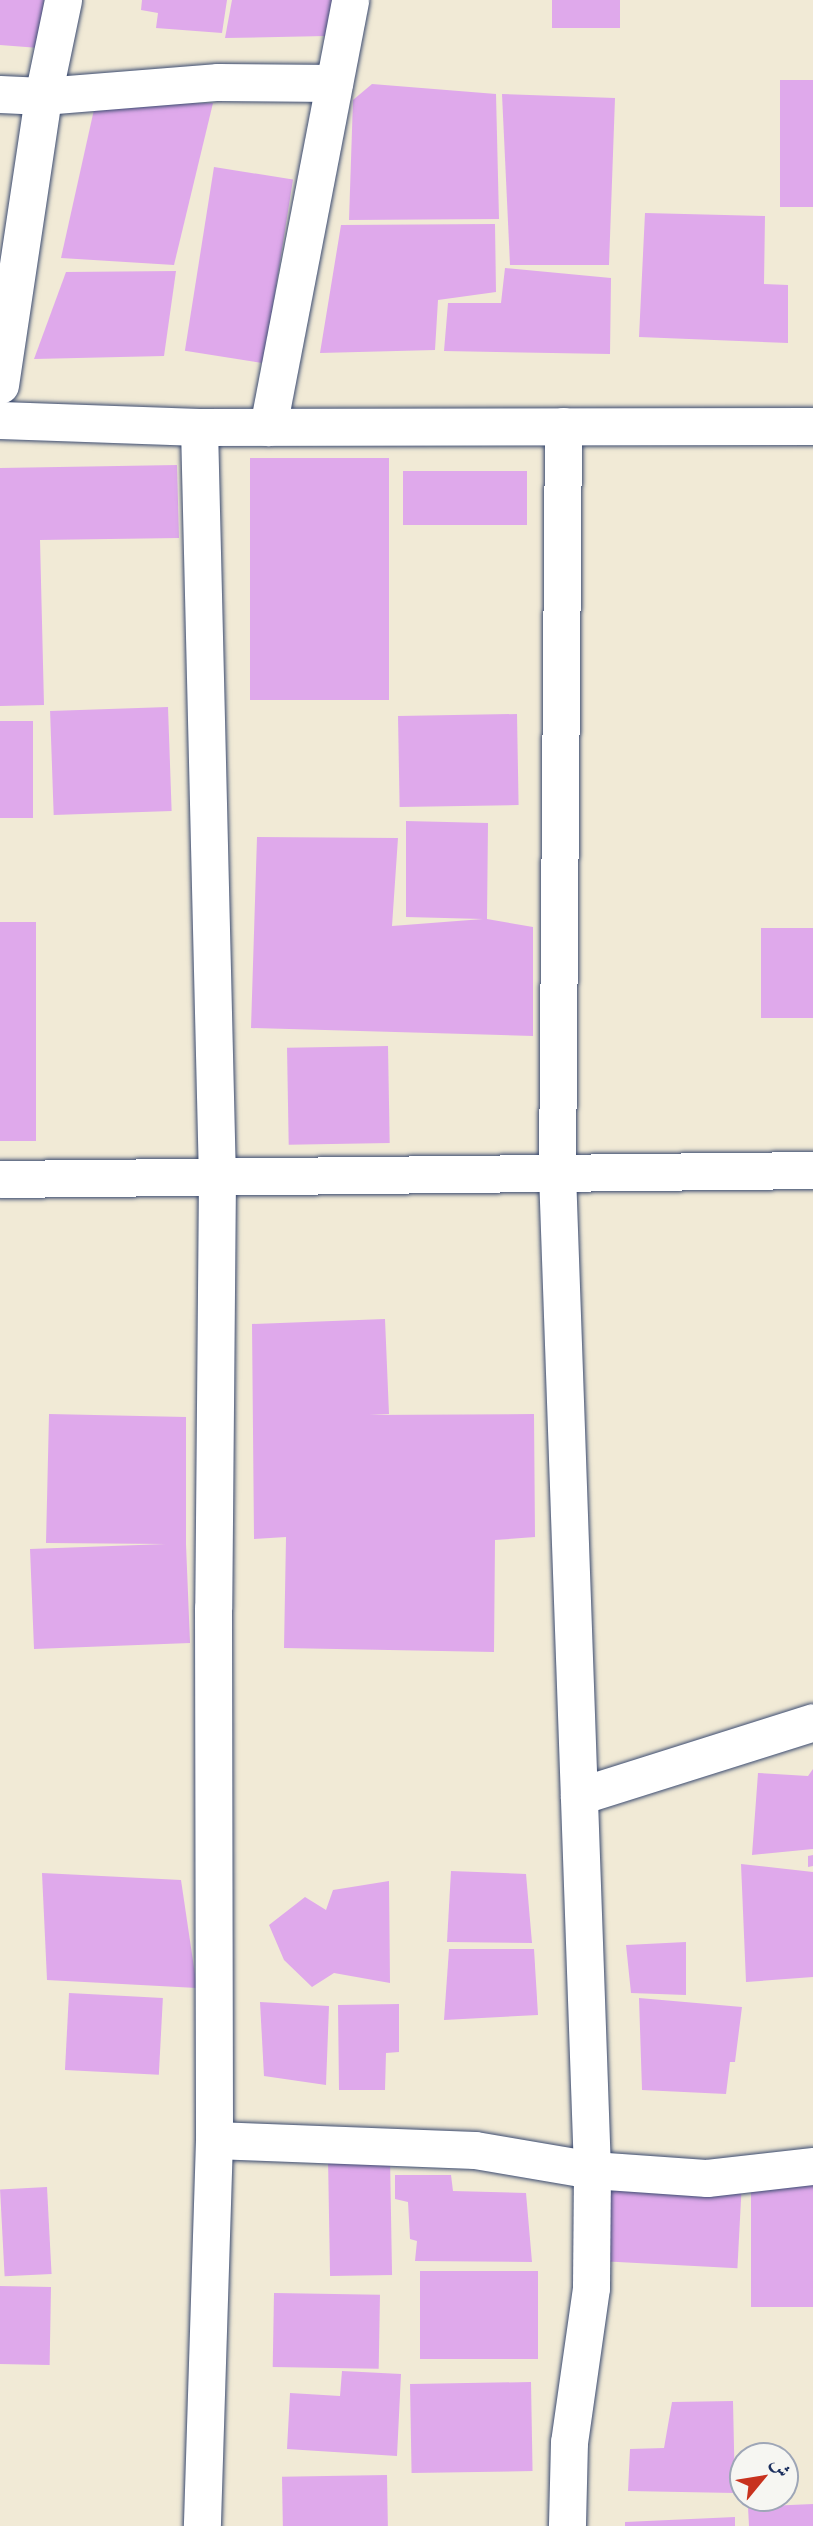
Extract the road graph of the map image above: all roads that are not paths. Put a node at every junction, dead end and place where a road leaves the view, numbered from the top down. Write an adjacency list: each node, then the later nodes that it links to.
1 (63, 0): 5 (street)
2 (350, 0): 3 (street)
3 (334, 83): 5 (street); 11 (street)
4 (0, 94): 5 (street)
5 (43, 96): 6 (street)
6 (0, 385)
7 (0, 420): 10 (street)
8 (563, 426): 9 (street); 11 (street); 13 (street)
9 (813, 426)
10 (199, 427): 11 (street); 14 (street)
11 (268, 427)
12 (813, 1170): 13 (street)
13 (557, 1173): 14 (street); 17 (street)
14 (217, 1177): 15 (street); 18 (street)
15 (0, 1179)
16 (813, 1722): 17 (street)
17 (579, 1796): 20 (street)
18 (214, 2140): 20 (street); 21 (street)
19 (813, 2166): 20 (street)
20 (592, 2170): 22 (street)
21 (202, 2526)
22 (567, 2526)

